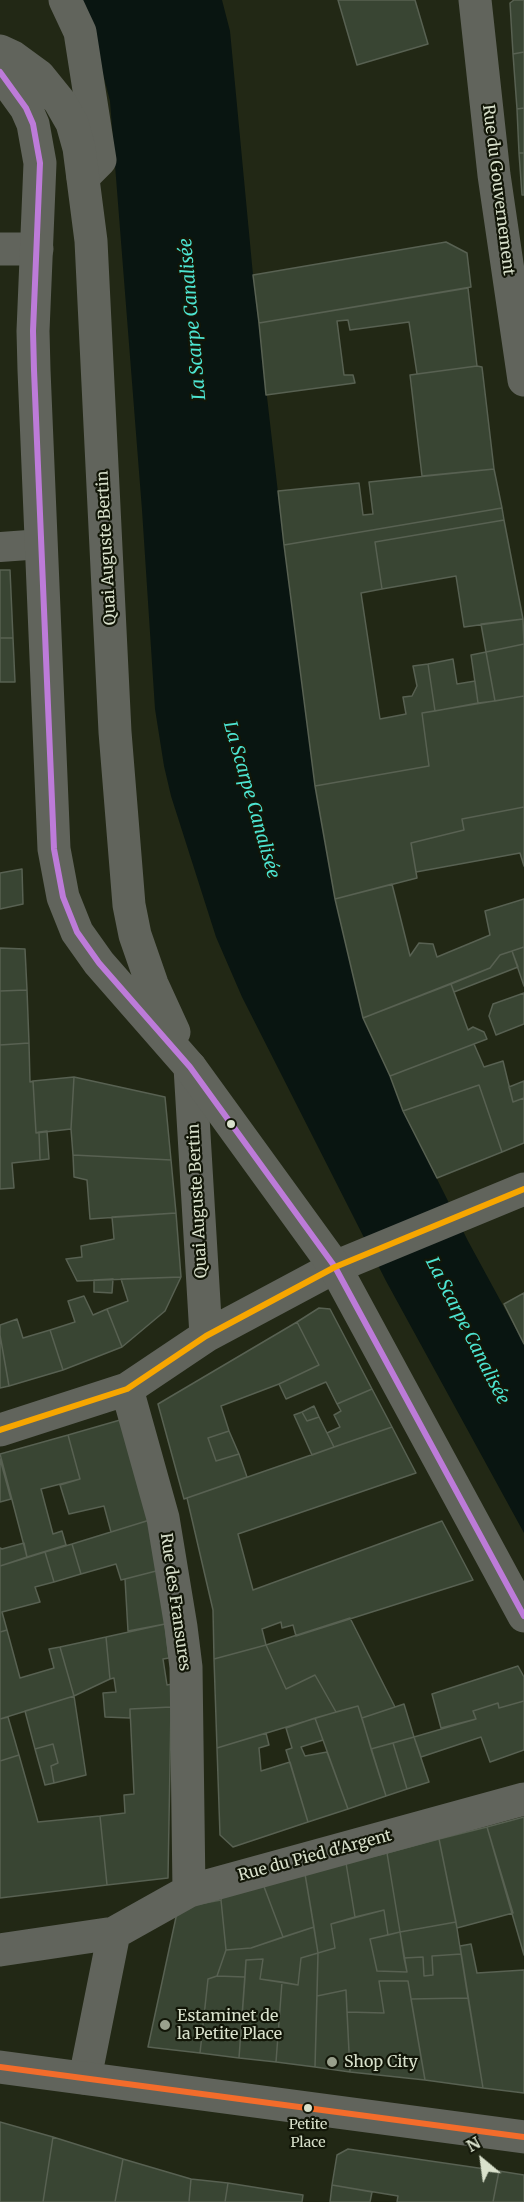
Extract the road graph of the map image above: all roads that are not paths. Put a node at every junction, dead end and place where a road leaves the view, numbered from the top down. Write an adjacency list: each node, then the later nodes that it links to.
1 (64, 0): 5 (street)
2 (475, 0): 8 (street, Rue du Gouvernement)
3 (0, 51): 5 (street, Quai Auguste Bertin)
4 (0, 72): 7 (street, Quai Auguste Bertin)
5 (83, 177): 11 (street, Quai Auguste Bertin)
6 (0, 249): 7 (street)
7 (37, 249): 9 (street, Quai Auguste Bertin)
8 (524, 380)
9 (42, 544): 10 (lane); 11 (street, Quai Auguste Bertin)
10 (0, 547)
11 (190, 1067): 13 (street, Quai Auguste Bertin); 14 (street, Quai Auguste Bertin)
12 (524, 1189): 13 (street)
13 (345, 1262): 14 (street); 17 (street, Quai Auguste Bertin)
14 (206, 1336): 15 (street)
15 (127, 1389): 16 (street); 19 (street, Rue des Fransures)
16 (0, 1430)
17 (524, 1616)
18 (524, 1799): 19 (street, Rue du Pied d'Argent)
19 (189, 1891): 20 (street, Rue du Pied d'Argent)
20 (114, 1933): 21 (street); 23 (street)
21 (0, 1950)
22 (0, 2067): 23 (street)
23 (85, 2078): 24 (street)
24 (524, 2137)

